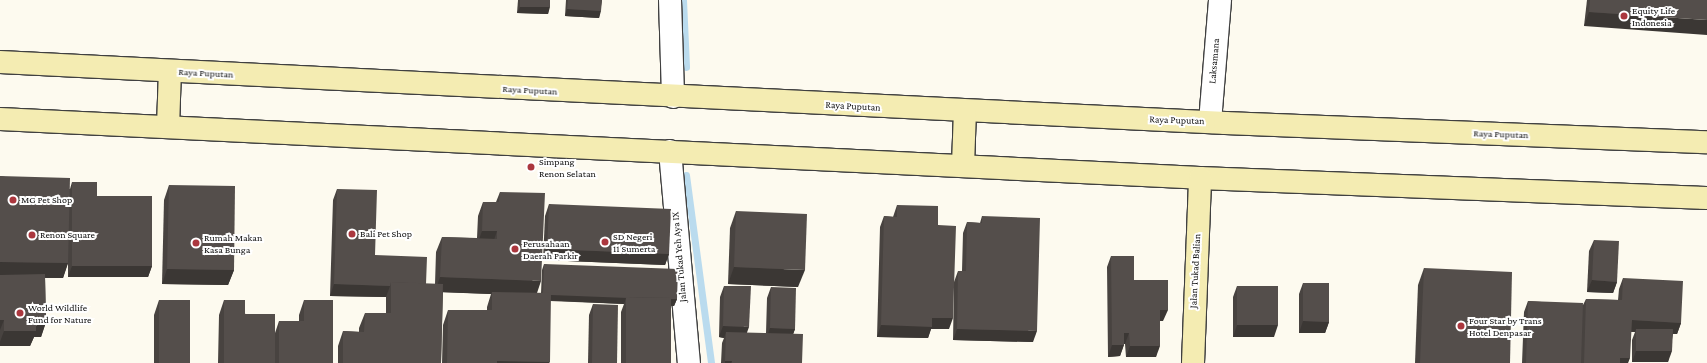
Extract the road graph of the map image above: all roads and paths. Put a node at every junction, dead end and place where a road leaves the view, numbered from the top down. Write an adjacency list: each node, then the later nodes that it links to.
1 (670, 0): 5 (street)
2 (1220, 0): 8 (street, Laksamana)
3 (0, 62): 4 (main road, Raya Puputan)
4 (170, 71): 5 (main road, Raya Puputan); 9 (main road)
5 (673, 97): 6 (main road, Raya Puputan)
6 (964, 111): 8 (main road, Raya Puputan); 12 (main road)
7 (0, 119): 9 (main road)
8 (1210, 122): 10 (main road, Raya Puputan)
9 (168, 127): 11 (main road)
10 (1707, 142)
11 (670, 151): 12 (main road); 15 (street, Jalan Tukad Yeh Aya IX)
12 (963, 164): 13 (main road)
13 (1200, 178): 14 (main road); 16 (main road, Jalan Tukad Balian)
14 (1707, 198)
15 (689, 363)
16 (1193, 363)

